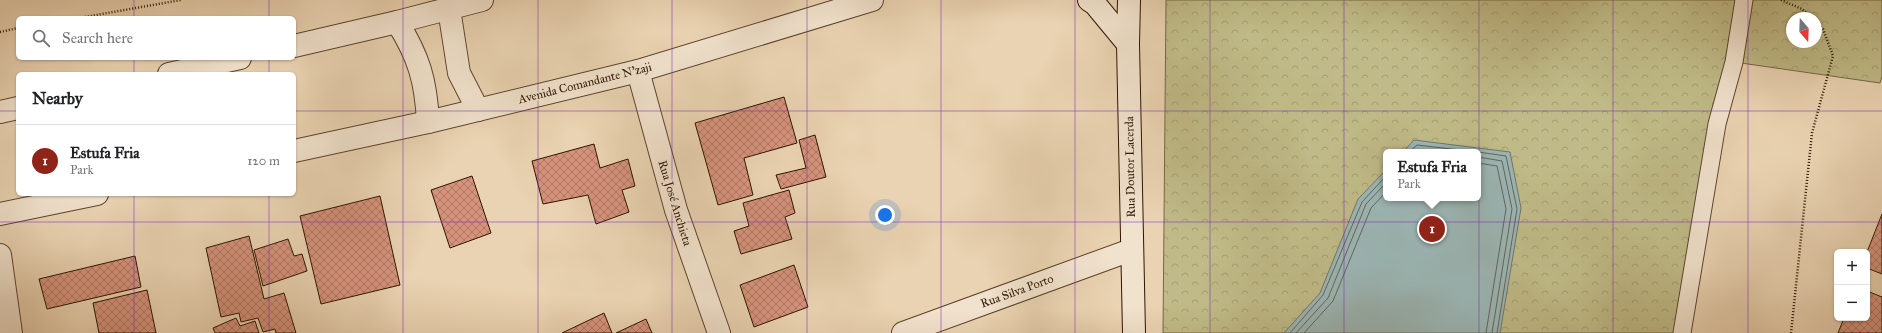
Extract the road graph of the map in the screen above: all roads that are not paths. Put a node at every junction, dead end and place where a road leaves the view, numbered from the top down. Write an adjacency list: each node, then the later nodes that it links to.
1 (482, 0): 6 (street)
2 (872, 0): 11 (street, Avenida Comandante N'zaji)
3 (1089, 0): 8 (street)
4 (1129, 0): 8 (street, Rua Doutor Lacerda)
5 (1744, 0): 26 (lane)
6 (449, 9): 7 (street); 14 (street)
7 (397, 22): 9 (street); 16 (street)
8 (1128, 44): 20 (street, Rua Doutor Lacerda)
9 (296, 46)
10 (231, 60): 12 (street)
11 (638, 71): 14 (street, Avenida Comandante N'zaji); 24 (street, Rua José Anchieta)
12 (179, 72)
13 (16, 108): 15 (street)
14 (478, 110): 16 (street, Avenida Comandante N'zaji)
15 (0, 112)
16 (428, 122): 17 (street, Avenida Comandante N'zaji)
17 (296, 151)
18 (86, 196): 19 (street)
19 (0, 214)
20 (1132, 250): 22 (street, Rua Doutor Lacerda); 25 (street, Rua Silva Porto)
21 (0, 255): 23 (street)
22 (1130, 332)
23 (11, 333)
24 (718, 333)
25 (902, 333)
26 (1682, 333)

